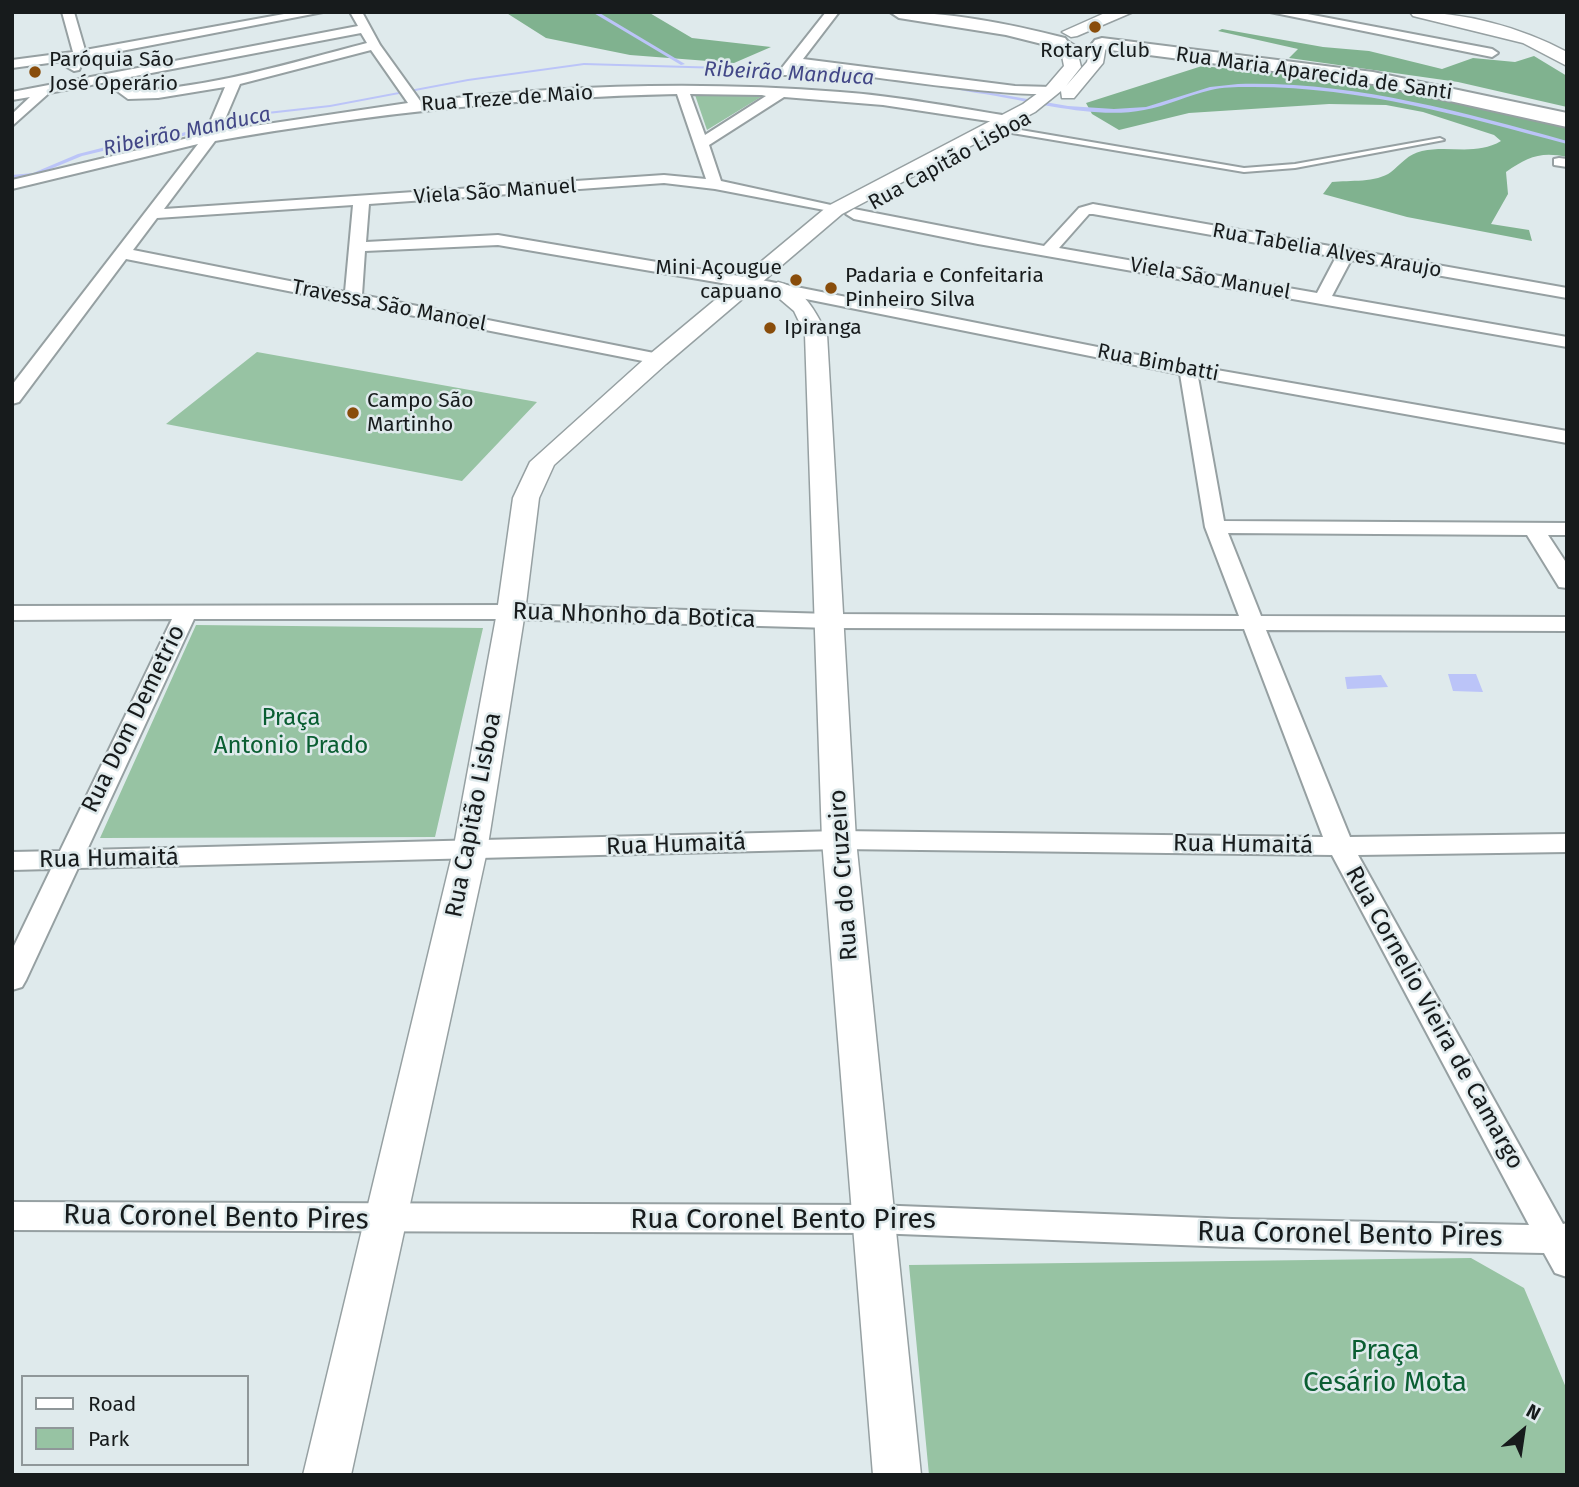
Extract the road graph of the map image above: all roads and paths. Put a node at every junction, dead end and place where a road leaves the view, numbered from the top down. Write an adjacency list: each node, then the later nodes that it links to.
1 (68, 12): 15 (street)
2 (317, 12): 15 (street)
3 (356, 12): 10 (street)
4 (834, 12): 18 (street)
5 (898, 12): 11 (main road)
6 (943, 12): 11 (main road)
7 (1276, 12): 14 (street)
8 (1419, 12): 16 (main road)
9 (1117, 14): 11 (main road); 12 (main road)
10 (364, 29): 13 (street); 19 (street)
11 (1066, 40): 12 (main road); 28 (street, Rua Capitão Lisboa)
12 (1100, 41): 28 (street, Rua Capitão Lisboa); 29 (main road, Rua Maria Aparecida de Santi); 30 (main road, Rua Maria Aparecida de Santi)
13 (374, 45): 20 (street); 27 (street)
14 (1492, 53)
15 (80, 55): 17 (street); 22 (street)
16 (1567, 60)
17 (12, 64)
18 (788, 70): 23 (street); 25 (street); 28 (street)
19 (119, 76): 20 (street); 22 (street)
20 (234, 81): 33 (street)
21 (682, 90): 23 (street, Rua Treze de Maio); 27 (street, Rua Treze de Maio); 35 (street)
22 (41, 91): 26 (street); 31 (street)
23 (740, 91): 24 (street, Rua Treze de Maio)
24 (780, 93): 25 (street, Rua Treze de Maio); 35 (street)
25 (809, 94): 32 (street, Rua Treze de Maio)
26 (12, 96)
27 (413, 101): 33 (street, Rua Treze de Maio)
28 (1045, 101): 32 (street, Rua Capitão Lisboa)
29 (1567, 113)
30 (1567, 120)
31 (12, 122)
32 (1009, 125): 34 (lane); 39 (street, Rua Capitão Lisboa)
33 (216, 126): 37 (street, Rua Treze de Maio); 40 (street)
34 (1440, 140)
35 (702, 143): 36 (street)
36 (715, 184): 38 (street, Viela São Manuel); 39 (street, Viela São Manuel)
37 (12, 186)
38 (361, 202): 40 (street, Viela São Manuel); 41 (street)
39 (845, 212): 42 (street, Viela São Manuel); 45 (street, Rua Capitão Lisboa)
40 (153, 214): 43 (street)
41 (355, 247): 45 (street, Rua Bimbatti); 48 (street)
42 (1048, 251): 44 (street, Rua Tabelia Alves Araujo); 47 (street, Viela São Manuel)
43 (121, 253): 48 (street, Travessa São Manoel); 52 (street)
44 (1345, 256): 46 (street, Rua Tabelia Alves Araujo); 47 (street)
45 (764, 285): 50 (street, Rua Capitão Lisboa); 51 (street, Rua Bimbatti); 61 (street, Rua do Cruzeiro)
46 (1567, 293)
47 (1322, 299): 49 (street, Viela São Manuel)
48 (354, 300): 50 (street, Travessa São Manoel)
49 (1567, 342)
50 (658, 359): 59 (street, Rua Capitão Lisboa)
51 (1188, 370): 53 (street, Rua Bimbatti); 54 (street, Rua Cornelio Vieira de Camargo)
52 (12, 398)
53 (1567, 437)
54 (1215, 527): 55 (street); 63 (street, Rua Cornelio Vieira de Camargo)
55 (1534, 529): 56 (street); 57 (street)
56 (1567, 530)
57 (1567, 582)
58 (187, 611): 59 (street, Rua Nhonho da Botica); 60 (street, Rua Nhonho da Botica); 68 (street, Rua Dom Demetrio)
59 (511, 612): 61 (street, Rua Nhonho da Botica); 67 (street, Rua Capitão Lisboa)
60 (12, 613)
61 (831, 621): 63 (street, Rua Nhonho da Botica); 64 (street, Rua do Cruzeiro)
62 (1567, 624): 63 (street, Rua Nhonho da Botica)
63 (1256, 625): 66 (street, Rua Cornelio Vieira de Camargo)
64 (839, 841): 66 (street, Rua Humaitá); 67 (street, Rua Humaitá); 73 (street, Rua do Cruzeiro)
65 (1567, 843): 66 (street, Rua Humaitá)
66 (1340, 846): 74 (street, Rua Cornelio Vieira de Camargo)
67 (470, 851): 68 (street, Rua Humaitá); 72 (street, Rua Capitão Lisboa)
68 (67, 860): 69 (street, Rua Humaitá); 70 (street, Rua Dom Demetrio)
69 (12, 861)
70 (12, 980)
71 (12, 1216): 72 (street, Rua Coronel Bento Pires)
72 (384, 1219): 73 (street, Rua Coronel Bento Pires); 75 (street, Rua Capitão Lisboa)
73 (874, 1219): 74 (street, Rua Coronel Bento Pires); 76 (street, Rua do Cruzeiro)
74 (1562, 1246)
75 (327, 1475)
76 (897, 1475)

